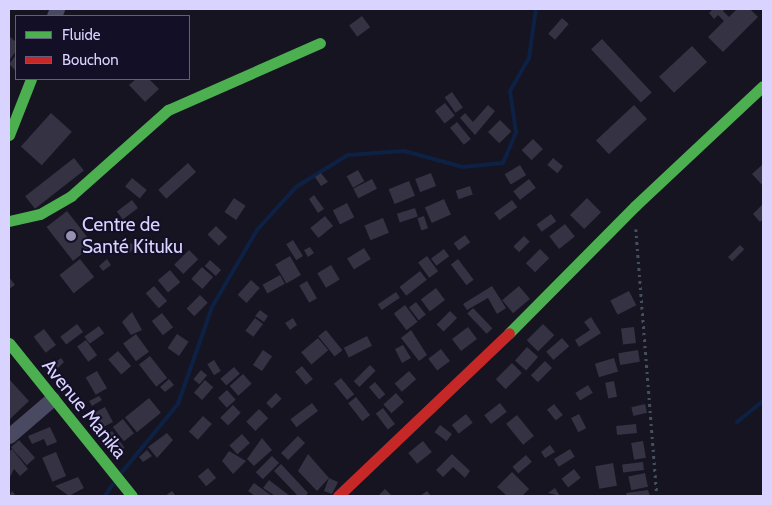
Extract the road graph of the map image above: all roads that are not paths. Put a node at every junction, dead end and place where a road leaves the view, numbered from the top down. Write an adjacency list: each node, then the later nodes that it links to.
1 (320, 43): 5 (street)
2 (31, 80): 4 (street)
3 (763, 86): 10 (street)
4 (9, 135)
5 (9, 221)
6 (9, 343): 7 (street, Avenue Manika)
7 (52, 398): 8 (street); 9 (street, Avenue Manika)
8 (9, 436)
9 (132, 496)
10 (338, 496)

